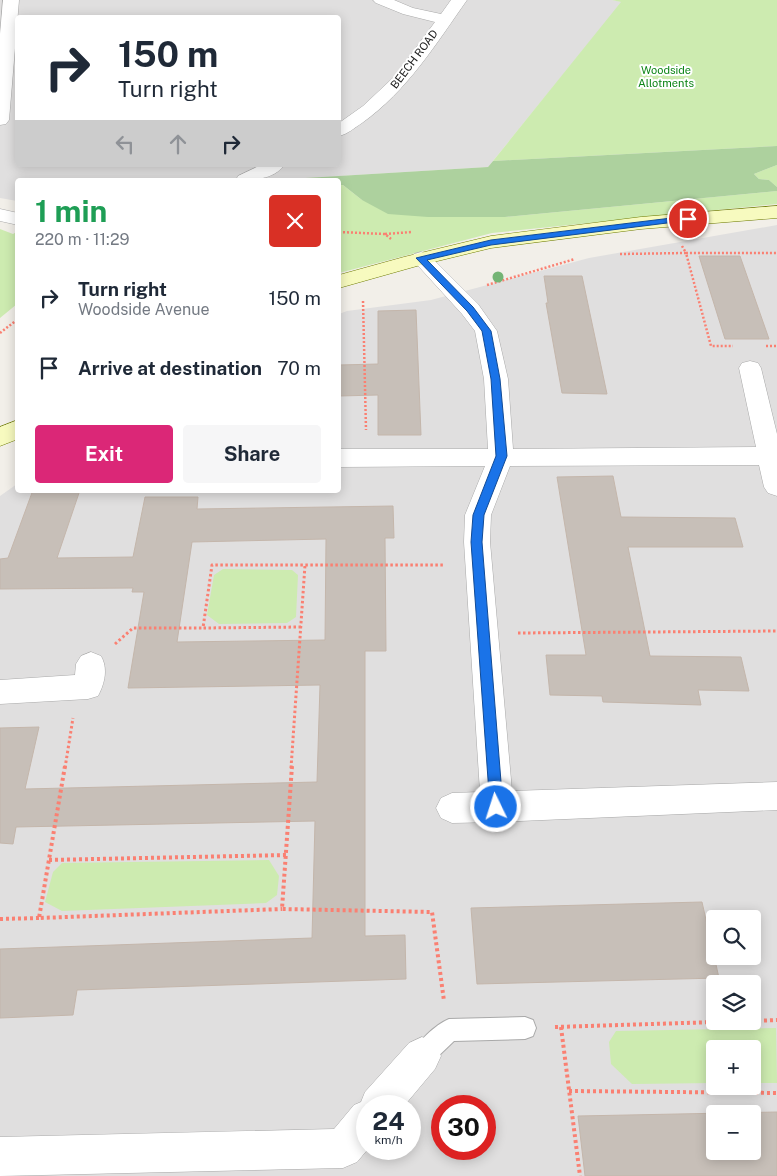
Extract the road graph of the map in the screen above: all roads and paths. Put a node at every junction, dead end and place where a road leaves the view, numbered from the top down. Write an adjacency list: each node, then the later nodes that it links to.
1 (11, 0): 5 (street)
2 (381, 0): 4 (street)
3 (459, 0): 4 (street, BEECH ROAD)
4 (443, 19): 6 (street, BEECH ROAD)
5 (0, 120)
6 (341, 130)
7 (271, 167): 8 (street)
8 (250, 178)
9 (777, 212): 18 (street)
10 (0, 215): 11 (street)
11 (15, 218)
12 (341, 232): 18 (path)
13 (679, 240): 14 (path)
14 (686, 253): 15 (path); 16 (path); 24 (path)
15 (777, 253)
16 (612, 254)
17 (577, 259): 20 (path)
18 (416, 260): 19 (street); 20 (street)
19 (341, 281)
20 (455, 294): 29 (street)
21 (364, 299): 32 (path)
22 (15, 321): 23 (path)
23 (0, 333)
24 (739, 346)
25 (777, 346): 26 (path)
26 (754, 357): 30 (street)
27 (15, 430): 28 (street)
28 (0, 438)
29 (502, 456): 30 (street); 32 (street); 35 (street)
30 (770, 456): 33 (street)
31 (341, 458): 32 (street)
32 (366, 458)
33 (777, 487)
34 (305, 565): 35 (path); 36 (path); 37 (path)
35 (478, 565): 39 (street)
36 (301, 627): 37 (path); 45 (path)
37 (203, 628): 40 (path)
38 (777, 631): 39 (path)
39 (483, 634): 43 (street)
40 (85, 676): 41 (street); 46 (path)
41 (0, 692)
42 (777, 796): 43 (street)
43 (496, 807): 44 (street)
44 (452, 808)
45 (286, 854): 46 (path); 47 (path)
46 (49, 860): 48 (path)
47 (282, 909): 48 (path); 55 (path)
48 (39, 918): 49 (path)
49 (0, 919)
50 (777, 1020): 51 (path)
51 (761, 1021)
52 (706, 1022): 53 (path)
53 (561, 1027): 54 (path); 57 (path)
54 (525, 1028): 55 (lane)
55 (449, 1030): 56 (lane)
56 (422, 1056): 59 (street)
57 (569, 1091): 58 (path); 62 (path)
58 (777, 1093)
59 (388, 1095)
60 (356, 1133): 61 (street)
61 (0, 1157)
62 (580, 1176)

